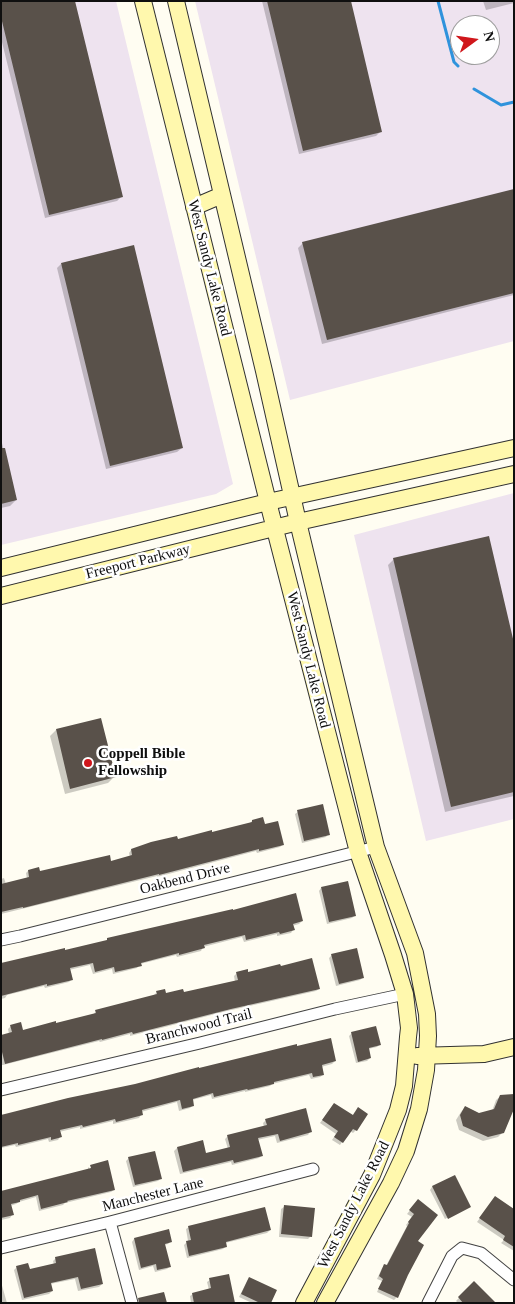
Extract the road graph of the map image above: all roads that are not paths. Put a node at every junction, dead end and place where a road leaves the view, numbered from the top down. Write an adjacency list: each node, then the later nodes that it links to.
1 (143, 1): 4 (main road, West Sandy Lake Road)
2 (176, 1): 3 (main road, West Sandy Lake Road)
3 (222, 195): 4 (main road); 7 (main road, West Sandy Lake Road)
4 (194, 208): 8 (main road, West Sandy Lake Road)
5 (514, 448): 7 (main road)
6 (514, 474): 9 (main road)
7 (292, 497): 8 (main road, Freeport Parkway); 9 (main road, West Sandy Lake Road)
8 (268, 502): 10 (main road, West Sandy Lake Road); 11 (main road, Freeport Parkway)
9 (298, 522): 10 (main road, Freeport Parkway); 15 (main road, West Sandy Lake Road)
10 (275, 528): 13 (main road, Freeport Parkway); 16 (main road, West Sandy Lake Road)
11 (80, 549): 12 (main road, Freeport Parkway); 13 (main road)
12 (1, 568)
13 (86, 575): 14 (main road, Freeport Parkway)
14 (1, 596)
15 (376, 848): 16 (street, Oakbend Drive); 21 (main road, West Sandy Lake Road)
16 (358, 852): 17 (street, Oakbend Drive); 18 (main road, West Sandy Lake Road)
17 (1, 940)
18 (405, 994): 20 (main road, West Sandy Lake Road); 22 (street, Branchwood Trail)
19 (514, 1048): 21 (main road)
20 (407, 1056): 21 (main road); 28 (main road, West Sandy Lake Road)
21 (427, 1056): 29 (main road, West Sandy Lake Road)
22 (1, 1090)
23 (312, 1170): 24 (street, Manchester Lane)
24 (110, 1222): 25 (street, Manchester Lane); 27 (street)
25 (1, 1248)
26 (514, 1280): 30 (street)
27 (132, 1303)
28 (304, 1303)
29 (325, 1303)
30 (428, 1303)

